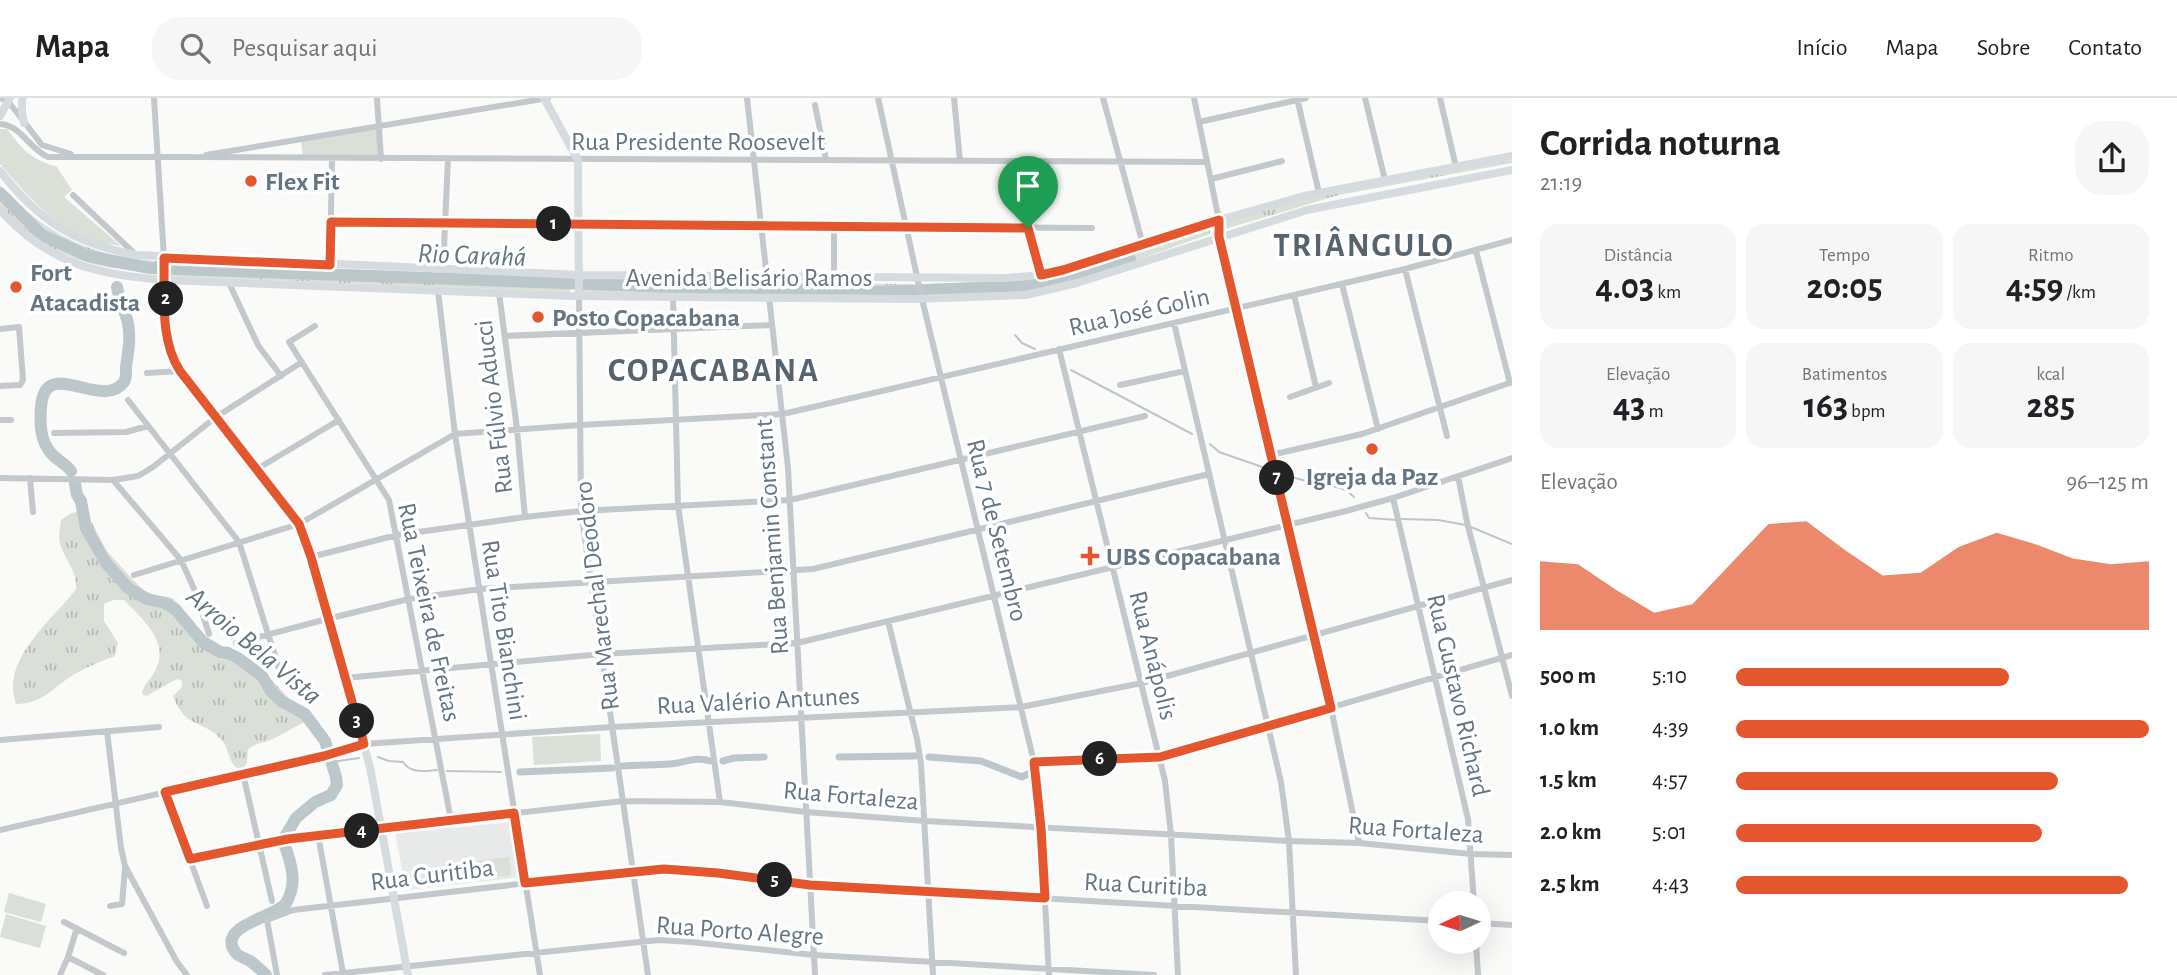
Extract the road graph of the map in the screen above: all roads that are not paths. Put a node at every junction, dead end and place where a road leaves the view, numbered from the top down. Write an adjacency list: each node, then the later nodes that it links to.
1 (22, 98): 18 (main road)
2 (154, 98): 24 (street)
3 (377, 98): 20 (street)
4 (546, 98): 20 (street); 28 (main road, Rua Marechal Deodoro)
5 (747, 98): 29 (street, Rua Benjamin Constant)
6 (878, 98): 31 (street, Rua 7 de Setembro)
7 (954, 98): 32 (street)
8 (1103, 98): 34 (street)
9 (1194, 98): 17 (street)
10 (1306, 98): 14 (street)
11 (1365, 98): 41 (street)
12 (1440, 98): 37 (street)
13 (6, 99): 16 (main road); 18 (street)
14 (1297, 99): 17 (street); 42 (street)
15 (815, 105): 30 (street)
16 (0, 116)
17 (1199, 122): 36 (street)
18 (24, 123): 22 (street)
19 (0, 124): 22 (street)
20 (379, 126): 23 (street); 26 (street)
21 (1512, 156): 37 (main road, Avenida Belisário Ramos)
22 (80, 157): 24 (street)
23 (190, 157): 24 (street); 25 (street, Rua Presidente Roosevelt)
24 (158, 158): 59 (street)
25 (332, 159): 26 (street, Rua Presidente Roosevelt); 46 (street)
26 (381, 159): 27 (street, Rua Presidente Roosevelt)
27 (448, 159): 28 (street, Rua Presidente Roosevelt); 47 (street)
28 (578, 160): 29 (street, Rua Presidente Roosevelt); 48 (main road, Rua Marechal Deodoro)
29 (754, 160): 30 (street, Rua Presidente Roosevelt); 49 (street, Rua Benjamin Constant)
30 (827, 160): 31 (street, Rua Presidente Roosevelt)
31 (891, 161): 32 (street, Rua Presidente Roosevelt); 51 (street, Rua 7 de Setembro)
32 (960, 161): 33 (street, Rua Presidente Roosevelt)
33 (1011, 161): 34 (street, Rua Presidente Roosevelt); 52 (street)
34 (1120, 161): 36 (street, Rua Presidente Roosevelt); 56 (street)
35 (1282, 161): 40 (street)
36 (1207, 162): 40 (street)
37 (1456, 167): 41 (main road, Avenida Belisário Ramos)
38 (1512, 170): 54 (main road, Avenida Belisário Ramos)
39 (0, 171): 58 (main road, Avenida Belisário Ramos)
40 (1211, 179): 45 (street)
41 (1385, 180): 42 (main road, Avenida Belisário Ramos)
42 (1319, 193): 45 (main road, Avenida Belisário Ramos)
43 (73, 195): 58 (street)
44 (0, 210): 65 (main road, Avenida Belisário Ramos)
45 (1219, 220): 54 (street); 56 (main road, Avenida Belisário Ramos)
46 (331, 222): 47 (street); 60 (street)
47 (445, 223): 48 (street); 62 (street)
48 (579, 224): 49 (street); 64 (main road, Rua Marechal Deodoro)
49 (761, 225): 50 (street); 67 (street, Rua Benjamin Constant)
50 (834, 226): 51 (street); 66 (street)
51 (906, 226): 52 (street); 70 (street, Rua 7 de Setembro)
52 (1028, 228): 53 (street); 63 (street)
53 (1092, 228)
54 (1219, 237): 70 (main road, Avenida Belisário Ramos); 77 (street)
55 (1512, 240): 57 (street, Rua José Golin)
56 (1143, 245): 63 (main road, Avenida Belisário Ramos)
57 (1476, 251): 61 (street, Rua José Golin); 93 (street)
58 (136, 255): 59 (main road, Avenida Belisário Ramos)
59 (164, 260): 60 (main road, Avenida Belisário Ramos); 65 (main road)
60 (330, 265): 62 (main road, Avenida Belisário Ramos)
61 (1405, 269): 69 (street, Rua José Golin); 99 (street)
62 (443, 270): 64 (main road, Avenida Belisário Ramos)
63 (1041, 275): 70 (main road, Avenida Belisário Ramos)
64 (579, 277): 67 (main road, Avenida Belisário Ramos); 73 (main road, Rua Marechal Deodoro)
65 (165, 278): 68 (main road, Avenida Belisário Ramos); 87 (main road)
66 (834, 278): 67 (main road, Avenida Belisário Ramos); 70 (main road, Avenida Belisário Ramos)
67 (767, 280): 75 (street, Rua Benjamin Constant)
68 (229, 283): 71 (main road, Avenida Belisário Ramos); 90 (street)
69 (1342, 284): 74 (street, Rua José Golin); 110 (street)
70 (920, 289): 75 (main road, Avenida Belisário Ramos); 91 (street, Rua 7 de Setembro)
71 (438, 290): 72 (main road, Avenida Belisário Ramos); 113 (street, Rua Tito Bianchini)
72 (499, 293): 73 (main road, Avenida Belisário Ramos); 84 (street, Rua Fúlvio Aducci)
73 (579, 294): 76 (main road, Avenida Belisário Ramos); 83 (street, Rua Marechal Deodoro)
74 (1294, 295): 77 (street, Rua José Golin); 96 (street)
75 (769, 296): 76 (main road, Avenida Belisário Ramos); 79 (street, Rua Benjamin Constant)
76 (673, 297): 82 (street)
77 (1236, 309): 78 (street, Rua José Golin); 116 (street)
78 (1174, 323): 85 (street, Rua José Golin); 88 (street)
79 (772, 325): 82 (street); 100 (street, Rua Benjamin Constant)
80 (315, 326): 86 (street, Rua Teixeira de Freitas)
81 (0, 329): 95 (street)
82 (674, 329): 83 (street); 105 (street)
83 (579, 333): 84 (street); 107 (street, Rua Marechal Deodoro)
84 (505, 336): 109 (street, Rua Fúlvio Aducci)
85 (1059, 349): 91 (street, Rua José Golin); 111 (street, Rua Anápolis)
86 (302, 362): 90 (street); 106 (street, Rua Teixeira de Freitas)
87 (180, 371): 89 (street); 102 (main road)
88 (1185, 371): 94 (street); 120 (street)
89 (148, 373)
90 (281, 376): 102 (street)
91 (941, 377): 100 (street, Rua José Golin); 117 (street, Rua 7 de Setembro)
92 (1329, 383): 96 (street)
93 (1511, 383): 99 (street)
94 (1120, 385)
95 (0, 387)
96 (1316, 387): 97 (street)
97 (1290, 397)
98 (128, 401): 108 (street)
99 (1440, 408): 110 (street); 114 (street)
100 (783, 414): 105 (street, Rua José Golin); 127 (street, Rua Benjamin Constant)
101 (1145, 416): 111 (street)
102 (216, 417): 115 (street); 119 (main road)
103 (11, 419): 104 (street)
104 (0, 420)
105 (676, 420): 107 (street, Rua José Golin); 129 (street)
106 (339, 421): 119 (street); 124 (street, Rua Teixeira de Freitas)
107 (580, 425): 109 (street, Rua José Golin); 130 (street, Rua Marechal Deodoro)
108 (148, 426): 112 (street); 115 (street)
109 (517, 429): 113 (street, Rua José Golin); 132 (street, Rua Fúlvio Aducci)
110 (1378, 429): 116 (street)
111 (1079, 430): 117 (street); 128 (street, Rua Anápolis)
112 (54, 433)
113 (455, 434): 124 (street); 134 (street, Rua Tito Bianchini)
114 (1447, 436)
115 (170, 454): 125 (street); 139 (street)
116 (1271, 455): 135 (street)
117 (961, 458): 127 (street); 136 (street, Rua 7 de Setembro)
118 (1512, 458): 121 (street)
119 (257, 469): 133 (main road)
120 (1209, 474): 128 (street); 138 (street)
121 (1458, 476): 126 (street); 148 (street)
122 (0, 478): 123 (street)
123 (30, 478): 125 (street); 131 (street)
124 (377, 479): 133 (street); 137 (street, Rua Teixeira de Freitas)
125 (113, 480): 141 (street)
126 (1393, 498): 135 (street); 152 (street, Rua Gustavo Richard)
127 (790, 500): 129 (street); 143 (street, Rua Benjamin Constant)
128 (1097, 501): 136 (street); 142 (street, Rua Anápolis)
129 (678, 505): 130 (street); 145 (street)
130 (581, 511): 132 (street); 147 (street, Rua Marechal Deodoro)
131 (33, 512)
132 (525, 517): 134 (street)
133 (299, 524): 139 (street); 140 (main road)
134 (470, 524): 137 (street); 149 (street, Rua Tito Bianchini)
135 (1288, 525): 138 (street); 157 (street)
136 (978, 530): 143 (street); 150 (street, Rua 7 de Setembro)
137 (397, 536): 140 (street); 151 (street, Rua Teixeira de Freitas)
138 (1225, 540): 142 (street); 161 (street)
139 (240, 542): 141 (street); 156 (street)
140 (311, 557): 153 (main road)
141 (181, 560): 144 (street); 155 (street)
142 (1113, 567): 150 (street); 170 (street, Rua Anápolis)
143 (793, 571): 145 (street); 159 (street, Rua Benjamin Constant)
144 (134, 575)
145 (688, 576): 147 (street); 160 (street)
146 (1512, 580): 148 (street, Rua Valério Antunes)
147 (591, 581): 149 (street); 162 (street, Rua Marechal Deodoro)
148 (1485, 588): 152 (street, Rua Valério Antunes); 164 (street)
149 (480, 589): 151 (street); 165 (street, Rua Tito Bianchini)
150 (994, 596): 154 (street); 172 (street, Rua 7 de Setembro)
151 (409, 599): 153 (street); 166 (street, Rua Teixeira de Freitas)
152 (1419, 606): 157 (street, Rua Valério Antunes); 168 (street, Rua Gustavo Richard)
153 (327, 619): 156 (street); 169 (main road)
154 (888, 621): 159 (street); 174 (street)
155 (209, 634)
156 (268, 635): 158 (street); 167 (street)
157 (1314, 635): 161 (street, Rua Valério Antunes); 173 (street)
158 (236, 643)
159 (796, 643): 160 (street); 175 (street, Rua Benjamin Constant)
160 (698, 649): 162 (street); 176 (street)
161 (1251, 653): 170 (street, Rua Valério Antunes); 177 (street)
162 (602, 654): 165 (street); 179 (street, Rua Marechal Deodoro)
163 (1512, 655): 164 (street)
164 (1502, 658): 168 (street); 171 (street)
165 (491, 665): 166 (street); 181 (street, Rua Tito Bianchini)
166 (423, 671): 169 (street); 182 (street, Rua Teixeira de Freitas)
167 (281, 675)
168 (1435, 677): 173 (street); 204 (street, Rua Gustavo Richard)
169 (345, 678): 184 (main road)
170 (1142, 683): 172 (street, Rua Valério Antunes); 185 (street, Rua Anápolis)
171 (1512, 696)
172 (1021, 707): 174 (street, Rua Valério Antunes); 186 (street, Rua 7 de Setembro)
173 (1331, 708): 177 (street); 202 (street)
174 (911, 712): 175 (street, Rua Valério Antunes); 195 (street)
175 (801, 718): 176 (street, Rua Valério Antunes); 192 (street, Rua Benjamin Constant)
176 (709, 722): 179 (street, Rua Valério Antunes); 190 (street)
177 (1268, 726): 185 (street); 201 (street)
178 (159, 727): 180 (street)
179 (612, 727): 181 (street, Rua Valério Antunes); 189 (street, Rua Marechal Deodoro)
180 (107, 731): 183 (street); 191 (street)
181 (502, 734): 182 (street, Rua Valério Antunes); 193 (street, Rua Tito Bianchini)
182 (436, 739): 184 (street, Rua Valério Antunes); 194 (street, Rua Teixeira de Freitas)
183 (0, 740)
184 (364, 744): 187 (street, Rua Valério Antunes); 196 (main road)
185 (1160, 757): 186 (street); 200 (street, Rua Anápolis)
186 (1034, 762): 197 (street, Rua 7 de Setembro)
187 (243, 774): 188 (street, Rua Valério Antunes); 203 (street)
188 (165, 792): 191 (street, Rua Valério Antunes); 206 (street)
189 (623, 801): 190 (street, Rua Fortaleza); 193 (street, Rua Fortaleza); 208 (street, Rua Marechal Deodoro)
190 (720, 802): 192 (street, Rua Fortaleza)
191 (115, 803): 198 (street, Rua Valério Antunes); 207 (street)
192 (806, 812): 195 (street, Rua Fortaleza); 210 (street, Rua Benjamin Constant)
193 (514, 813): 194 (street, Rua Fortaleza); 209 (street, Rua Tito Bianchini)
194 (451, 821): 196 (street, Rua Fortaleza)
195 (925, 821): 197 (street, Rua Fortaleza); 212 (street)
196 (381, 828): 199 (street, Rua Fortaleza); 213 (main road)
197 (1041, 828): 200 (street, Rua Fortaleza); 214 (street, Rua 7 de Setembro)
198 (0, 830)
199 (318, 835): 203 (street, Rua Fortaleza); 216 (street)
200 (1171, 835): 201 (street, Rua Fortaleza); 217 (street, Rua Anápolis)
201 (1289, 841): 202 (street, Rua Fortaleza); 220 (street)
202 (1359, 843): 204 (street, Rua Fortaleza)
203 (260, 844): 206 (street, Rua Fortaleza); 215 (street)
204 (1471, 854): 205 (street, Rua Fortaleza); 211 (street, Rua Gustavo Richard)
205 (1512, 855)
206 (190, 859): 219 (street)
207 (125, 866): 218 (street); 238 (street)
208 (633, 871): 209 (street, Rua Curitiba); 210 (street, Rua Curitiba); 226 (street, Rua Marechal Deodoro)
209 (525, 883): 213 (street, Rua Curitiba); 228 (street, Rua Tito Bianchini)
210 (810, 885): 212 (street, Rua Curitiba); 230 (street, Rua Benjamin Constant)
211 (1473, 891)
212 (929, 892): 214 (street, Rua Curitiba); 232 (street)
213 (394, 898): 216 (street, Rua Curitiba); 233 (main road)
214 (1045, 898): 217 (street, Rua Curitiba); 234 (street, Rua 7 de Setembro)
215 (272, 901)
216 (331, 905): 235 (street); 239 (street, Rua Curitiba)
217 (1175, 905): 220 (street, Rua Curitiba); 246 (street, Rua Anápolis)
218 (110, 906)
219 (206, 906)
220 (1293, 912): 221 (street, Rua Curitiba); 247 (street)
221 (1428, 920)
222 (64, 922): 225 (street)
223 (1491, 924): 224 (street)
224 (1512, 925)
225 (77, 928): 227 (street); 231 (street)
226 (643, 941): 228 (street, Rua Porto Alegre); 230 (street, Rua Porto Alegre); 242 (street, Rua Marechal Deodoro)
227 (124, 953)
228 (536, 953): 233 (street, Rua Porto Alegre); 241 (street, Rua Tito Bianchini)
229 (1477, 954): 248 (street)
230 (814, 955): 232 (street, Rua Porto Alegre); 243 (street, Rua Benjamin Constant)
231 (68, 957): 236 (street); 237 (street)
232 (932, 962): 234 (street, Rua Porto Alegre); 244 (street)
233 (407, 971): 235 (street, Rua Porto Alegre)
234 (1049, 972): 245 (street, Rua Porto Alegre)
235 (343, 973): 240 (street, Rua Porto Alegre)
236 (60, 975)
237 (103, 975)
238 (187, 975)
239 (276, 975)
240 (325, 975)
241 (540, 975)
242 (648, 975)
243 (815, 975)
244 (933, 975)
245 (1154, 975)
246 (1178, 975)
247 (1296, 975)
248 (1478, 975)

